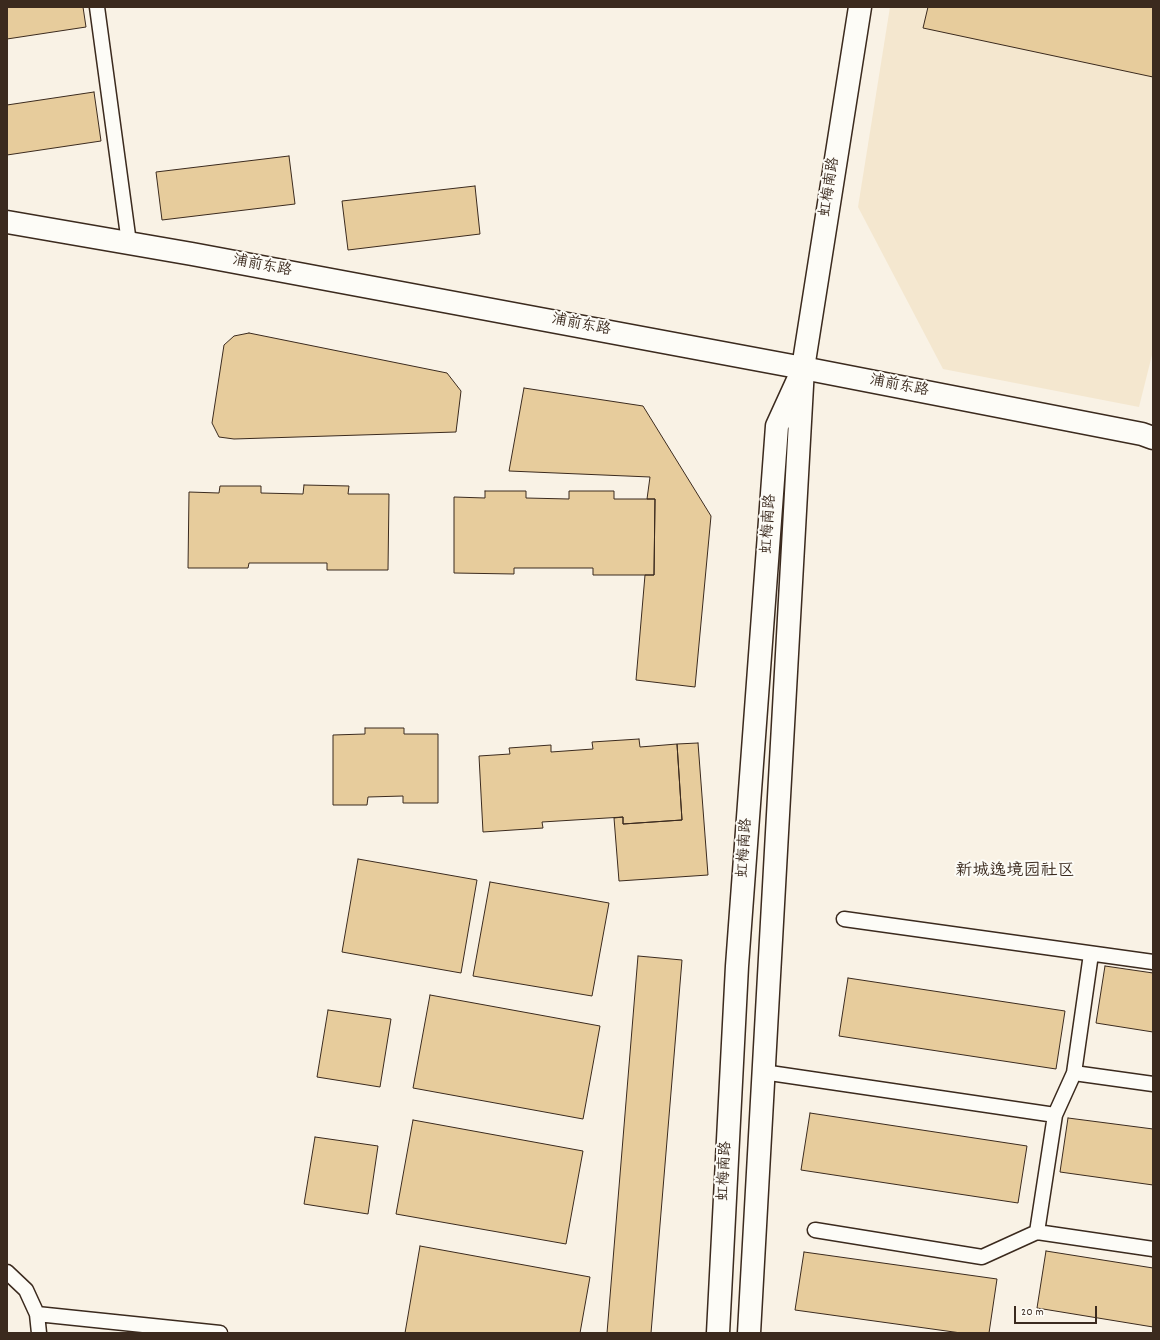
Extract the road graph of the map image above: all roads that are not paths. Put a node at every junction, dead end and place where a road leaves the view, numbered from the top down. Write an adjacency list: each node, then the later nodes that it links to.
1 (97, 7): 4 (lane)
2 (860, 7): 5 (street, 虹梅南路)
3 (7, 222): 4 (street, 浦前东路)
4 (129, 243): 5 (street, 浦前东路)
5 (803, 368): 6 (street, 浦前东路); 10 (street, 虹梅南路); 21 (street, 虹梅南路)
6 (1153, 438)
7 (844, 919): 8 (lane)
8 (1091, 954): 9 (lane); 11 (lane)
9 (1153, 962)
10 (763, 1072): 13 (lane); 22 (street, 虹梅南路)
11 (1074, 1073): 12 (lane); 13 (lane)
12 (1153, 1084)
13 (1055, 1115): 15 (lane)
14 (815, 1230): 15 (lane)
15 (1037, 1232): 16 (lane)
16 (1153, 1249)
17 (7, 1272): 18 (lane)
18 (37, 1314): 19 (lane); 20 (lane)
19 (39, 1333)
20 (220, 1333)
21 (718, 1333)
22 (749, 1333)

